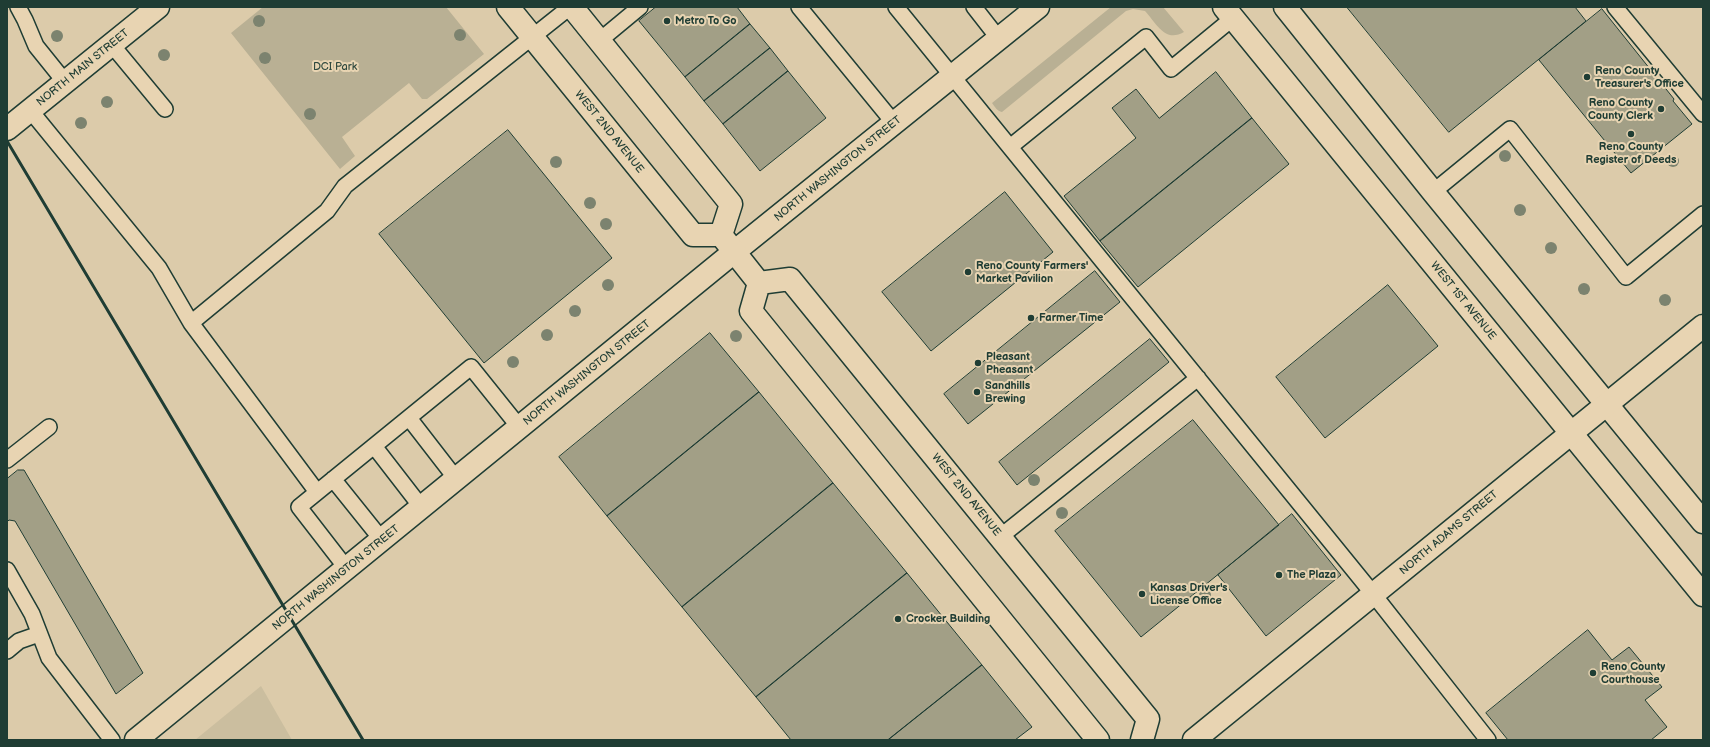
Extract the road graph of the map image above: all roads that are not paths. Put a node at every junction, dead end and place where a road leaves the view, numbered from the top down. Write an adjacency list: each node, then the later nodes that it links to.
1 (18, 7): 18 (lane)
2 (158, 7): 16 (street, NORTH MAIN STREET)
3 (508, 7): 13 (street, WEST 2ND AVENUE)
4 (571, 7): 13 (lane); 15 (street)
5 (640, 7): 15 (lane)
6 (799, 7): 22 (lane)
7 (896, 7): 17 (lane)
8 (974, 7): 14 (lane)
9 (1038, 7): 14 (street, NORTH WASHINGTON STREET)
10 (1285, 7): 25 (street)
11 (1616, 7): 21 (lane)
12 (1228, 13): 24 (lane); 37 (street, WEST 1ST AVENUE)
13 (532, 37): 27 (street, WEST 2ND AVENUE); 30 (lane)
14 (999, 38): 17 (street, NORTH WASHINGTON STREET)
15 (599, 41): 27 (street)
16 (112, 45): 18 (street, NORTH MAIN STREET); 19 (lane)
17 (953, 76): 22 (street, NORTH WASHINGTON STREET); 24 (lane)
18 (65, 82): 20 (street, NORTH MAIN STREET)
19 (165, 109)
20 (30, 110): 23 (street, NORTH MAIN STREET); 30 (lane)
21 (1703, 114)
22 (894, 123): 28 (street, NORTH WASHINGTON STREET)
23 (7, 129)
24 (1010, 147): 32 (lane)
25 (1433, 192): 26 (lane); 33 (street)
26 (1703, 214)
27 (721, 235): 28 (street)
28 (734, 252): 29 (street); 36 (street, NORTH WASHINGTON STREET)
29 (759, 283): 45 (street, WEST 2ND AVENUE); 55 (street)
30 (190, 323): 42 (lane)
31 (1703, 326): 33 (street, NORTH ADAMS STREET)
32 (1198, 378): 45 (lane); 49 (lane)
33 (1606, 404): 37 (street, NORTH ADAMS STREET); 44 (street)
34 (409, 418): 36 (lane); 38 (lane); 41 (lane)
35 (49, 427): 39 (lane)
36 (520, 428): 41 (street, NORTH WASHINGTON STREET)
37 (1571, 432): 49 (street, NORTH ADAMS STREET); 50 (street, WEST 1ST AVENUE)
38 (374, 446): 40 (lane); 43 (lane)
39 (7, 460)
40 (333, 479): 42 (lane); 46 (lane)
41 (457, 480): 43 (street, NORTH WASHINGTON STREET)
42 (316, 492): 47 (lane)
43 (422, 508): 46 (street, NORTH WASHINGTON STREET)
44 (1703, 522)
45 (1000, 537): 56 (street, WEST 2ND AVENUE)
46 (382, 540): 47 (street, NORTH WASHINGTON STREET)
47 (347, 568): 54 (street, NORTH WASHINGTON STREET)
48 (7, 570): 51 (lane)
49 (1374, 595): 57 (street, NORTH ADAMS STREET); 58 (lane)
50 (1703, 595)
51 (39, 634): 52 (lane); 53 (lane)
52 (7, 651)
53 (112, 740)
54 (136, 740)
55 (1098, 740)
56 (1142, 740)
57 (1194, 740)
58 (1488, 740)

